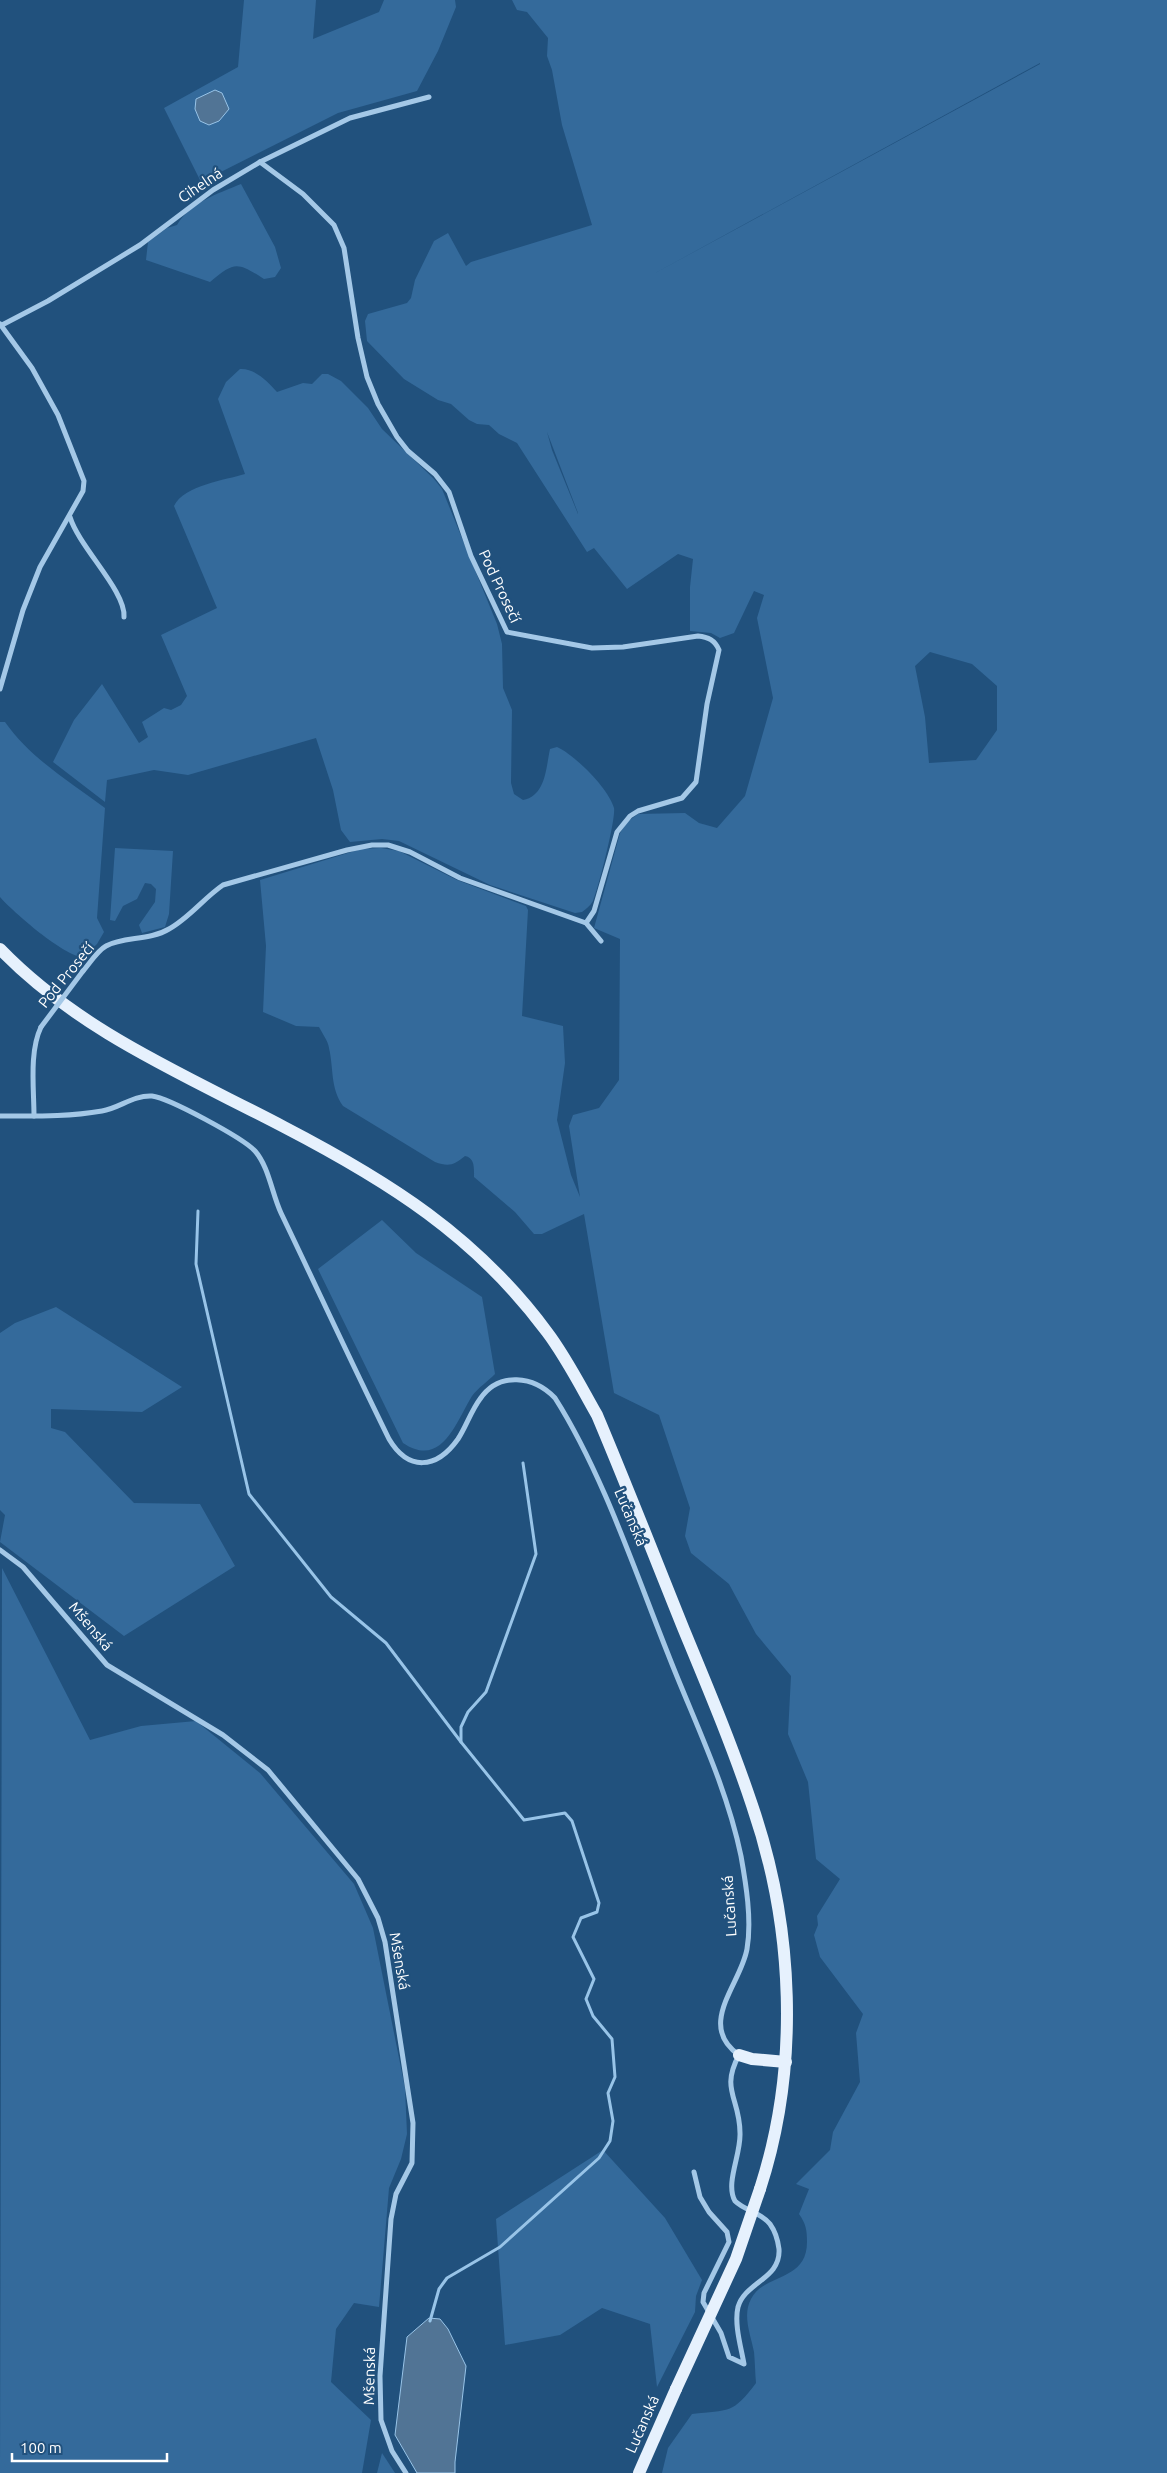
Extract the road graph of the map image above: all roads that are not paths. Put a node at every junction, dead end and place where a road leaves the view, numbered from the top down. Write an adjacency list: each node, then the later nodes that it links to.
1 (429, 97): 2 (street, Cihelná)
2 (260, 162): 3 (street, Cihelná); 7 (street, Pod Prosečí)
3 (1, 324): 4 (street)
4 (70, 517): 5 (street); 6 (street)
5 (124, 617)
6 (0, 689)
7 (586, 922): 8 (street); 11 (street, Pod Prosečí, bridge)
8 (601, 940)
9 (0, 949): 14 (main road, Lučanská)
10 (0, 1116): 11 (street, Lučanská)
11 (34, 1116): 13 (street, Lučanská)
12 (0, 1550): 16 (street, Mšenská)
13 (739, 2054): 14 (main road); 15 (street)
14 (786, 2062): 17 (main road, Lučanská, bridge)
15 (694, 2172)
16 (406, 2473)
17 (639, 2473)

